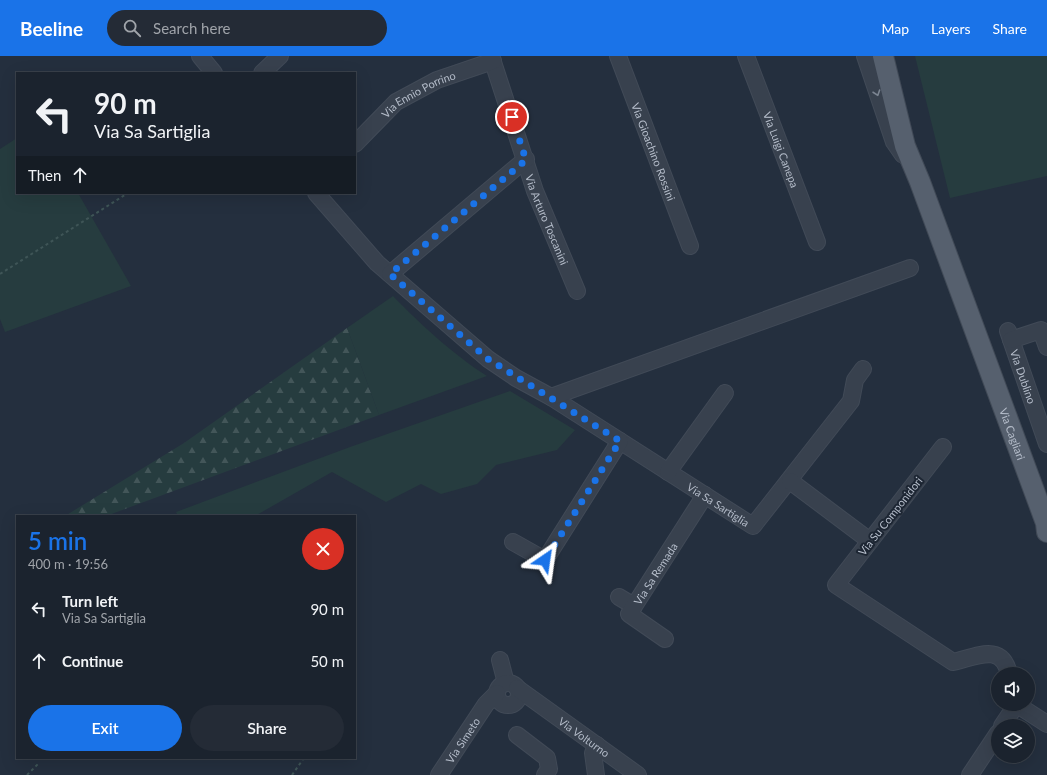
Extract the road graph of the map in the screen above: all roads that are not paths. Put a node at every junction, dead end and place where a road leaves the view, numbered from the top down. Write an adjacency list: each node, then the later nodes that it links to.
1 (200, 56): 9 (street)
2 (280, 56): 10 (street)
3 (618, 56): 17 (street, Via Gioachino Rossini)
4 (746, 56): 16 (street, Via Luigi Canepa)
5 (864, 56): 13 (street, one-way to 13)
6 (884, 56): 13 (main road)
7 (896, 56): 15 (main road)
8 (492, 58): 11 (street, Via Ennio Porrino); 12 (street, Via Arturo Toscanini)
9 (213, 72)
10 (263, 72)
11 (356, 143)
12 (526, 160): 19 (street); 20 (street, Via Arturo Toscanini)
13 (920, 182): 15 (main road)
14 (317, 194): 19 (street, Via Sa Sartiglia)
15 (927, 204): 32 (main road, Via Cagliari)
16 (817, 242)
17 (690, 246)
18 (910, 268): 25 (street)
19 (390, 274): 25 (street, Via Sa Sartiglia)
20 (577, 291)
21 (1044, 329): 22 (street); 26 (street, Via Dublino)
22 (1047, 347)
23 (863, 368): 30 (street)
24 (725, 393): 29 (street)
25 (551, 397): 27 (street, Via Sa Sartiglia)
26 (1046, 438)
27 (620, 441): 29 (street, Via Sa Sartiglia); 34 (street)
28 (943, 447): 33 (street, Via Su Componidori)
29 (668, 472): 31 (street, Via Sa Sartiglia)
30 (790, 481): 31 (street, Via Sa Sartiglia); 33 (street)
31 (705, 495): 36 (street, Via Sa Remada)
32 (1046, 527)
33 (870, 541): 39 (street, Via Su Componidori)
34 (513, 542)
35 (619, 597): 36 (street)
36 (634, 606): 37 (street, Via Sa Remada)
37 (665, 639)
38 (500, 660): 40 (street)
39 (1007, 667)
40 (512, 694): 45 (street, Via Volturno); 46 (street, Via Simeto)
41 (1027, 711): 42 (street)
42 (1047, 724)
43 (517, 736): 47 (street)
44 (991, 744): 50 (street)
45 (597, 746): 48 (street); 49 (street, Via Volturno)
46 (438, 775)
47 (544, 775)
48 (596, 775)
49 (638, 775)
50 (970, 775)

